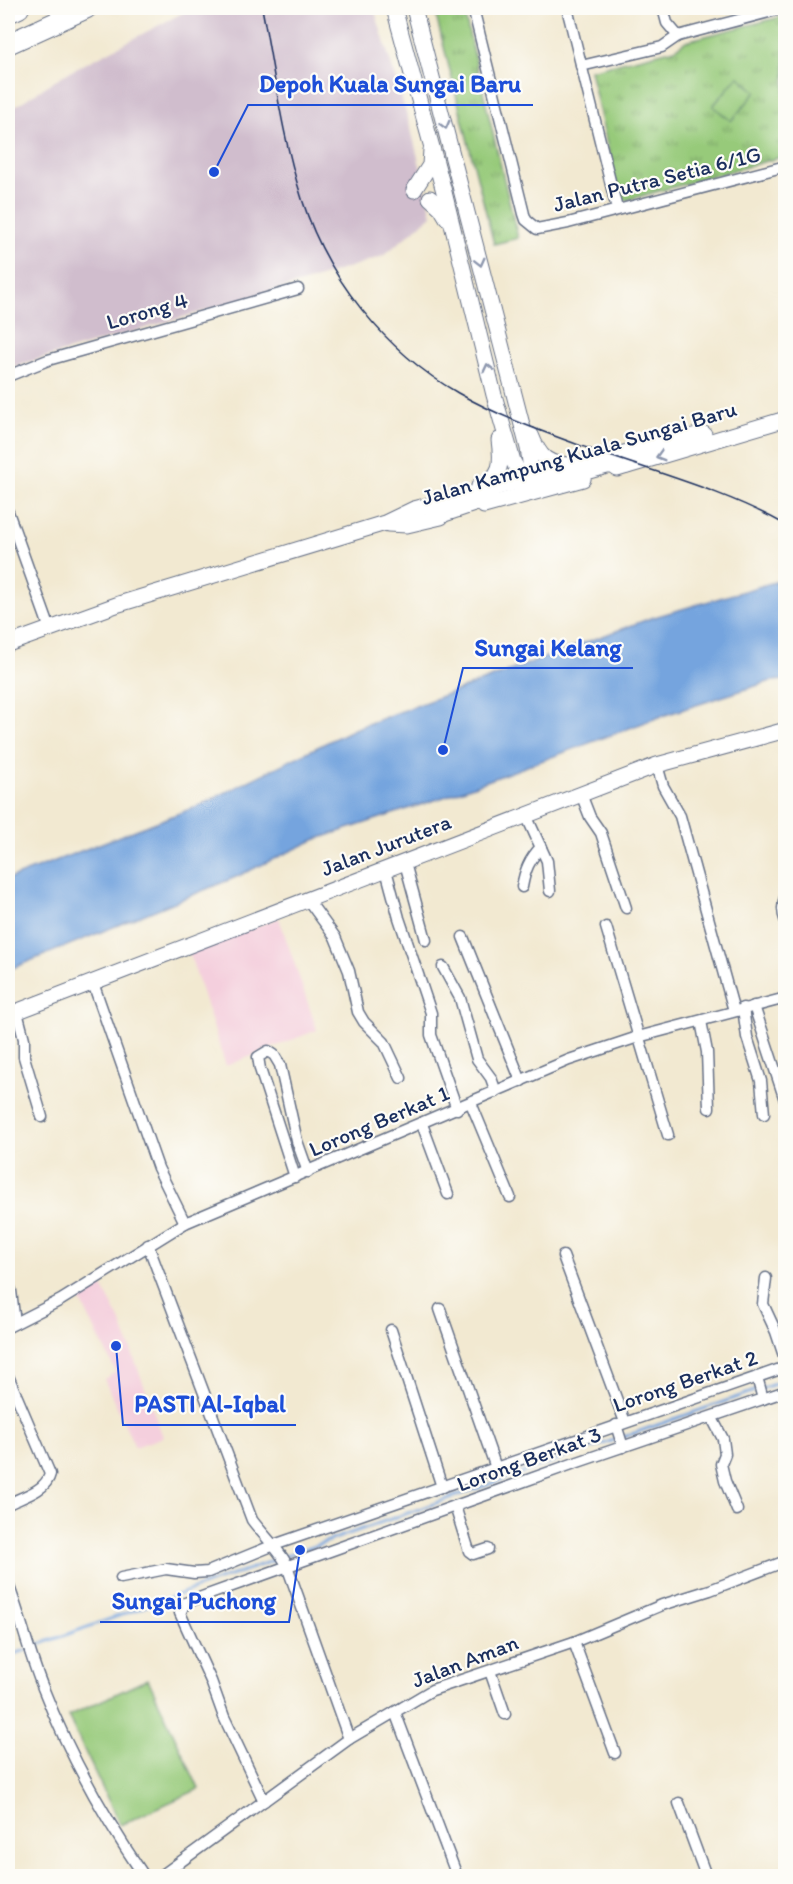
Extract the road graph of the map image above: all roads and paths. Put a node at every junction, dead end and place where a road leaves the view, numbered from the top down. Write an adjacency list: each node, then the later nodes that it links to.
1 (19, 8): 10 (highway)
2 (87, 8): 12 (highway)
3 (394, 8): 14 (street)
4 (414, 8): 15 (street, one-way to 15)
5 (473, 8): 21 (street, Jalan Putra Setia 6/1G)
6 (567, 8): 13 (street)
7 (663, 8): 11 (street)
8 (784, 8): 9 (street)
9 (761, 10): 11 (street)
10 (8, 13)
11 (678, 36): 13 (street)
12 (8, 44)
13 (581, 66): 21 (street)
14 (432, 145): 17 (street); 18 (street)
15 (455, 165): 17 (street); 20 (street)
16 (786, 166): 21 (street, Jalan Putra Setia 6/1G)
17 (443, 188): 20 (street); 22 (street)
18 (414, 190)
19 (430, 198): 22 (street)
20 (466, 205): 25 (street, one-way to 25)
21 (617, 209)
22 (453, 228): 26 (street, one-way to 22)
23 (298, 289): 24 (street, Lorong 4)
24 (8, 376)
25 (512, 385): 29 (street); 31 (street)
26 (494, 395): 31 (street); 32 (street)
27 (786, 419): 28 (street, Jalan Kampung Kuala Sungai Baru)
28 (754, 428): 29 (street, Jalan Kampung Kuala Sungai Baru); 30 (street, Jalan Kampung Kuala Sungai Baru, one-way to 30)
29 (582, 465): 31 (street, Jalan Kampung Kuala Sungai Baru)
30 (627, 466): 31 (street); 34 (street, Jalan Kampung Kuala Sungai Baru)
31 (527, 480): 32 (street, Jalan Kampung Kuala Sungai Baru); 34 (street)
32 (414, 509): 35 (street, Jalan Kampung Kuala Sungai Baru)
33 (8, 513): 36 (street)
34 (433, 518): 35 (street, Jalan Kampung Kuala Sungai Baru)
35 (385, 523): 36 (street, Jalan Kampung Kuala Sungai Baru)
36 (50, 629): 37 (street, Jalan Kampung Kuala Sungai Baru)
37 (8, 644)
38 (786, 730): 39 (street, Jalan Jurutera)
39 (657, 765): 40 (street, Jalan Jurutera); 57 (street)
40 (581, 795): 41 (street, Jalan Jurutera); 49 (street)
41 (526, 816): 42 (street); 43 (street, Jalan Jurutera)
42 (541, 847): 45 (street); 46 (street)
43 (405, 862): 44 (street, Jalan Jurutera); 53 (street)
44 (386, 870): 48 (street, Jalan Jurutera); 67 (street)
45 (522, 887)
46 (550, 891)
47 (786, 895): 50 (street)
48 (308, 900): 55 (street, Jalan Jurutera); 61 (street)
49 (626, 908)
50 (786, 922)
51 (606, 927): 60 (street)
52 (463, 937): 62 (street)
53 (426, 940)
54 (443, 967): 63 (street)
55 (93, 982): 58 (street, Jalan Jurutera); 76 (street)
56 (786, 998): 57 (street, Lorong Berkat 1)
57 (744, 1008): 59 (street, Lorong Berkat 1); 65 (street); 68 (street)
58 (12, 1013): 69 (street)
59 (701, 1021): 60 (street, Lorong Berkat 1); 66 (street)
60 (638, 1037): 62 (street, Lorong Berkat 1); 71 (street)
61 (401, 1078)
62 (521, 1081): 63 (street, Lorong Berkat 1)
63 (496, 1092): 64 (street, Lorong Berkat 1)
64 (471, 1103): 67 (street, Lorong Berkat 1); 75 (street)
65 (786, 1103)
66 (709, 1108)
67 (457, 1109): 70 (street, Lorong Berkat 1)
68 (764, 1114)
69 (42, 1117)
70 (422, 1124): 72 (street, Lorong Berkat 1); 74 (street)
71 (668, 1135)
72 (308, 1172): 73 (street, Lorong Berkat 1); 73 (street)
73 (295, 1177): 76 (street, Lorong Berkat 1)
74 (448, 1194)
75 (510, 1197)
76 (185, 1223): 77 (street, Lorong Berkat 1)
77 (148, 1245): 82 (street, Lorong Berkat 1); 100 (street)
78 (563, 1256): 91 (street)
79 (766, 1278): 84 (street)
80 (8, 1282): 82 (street)
81 (440, 1309): 95 (street)
82 (11, 1325)
83 (391, 1330): 96 (street)
84 (786, 1362)
85 (786, 1366): 87 (street, Lorong Berkat 2)
86 (8, 1376): 97 (street)
87 (757, 1377): 89 (street); 91 (street, Lorong Berkat 2)
88 (786, 1391): 89 (street, Lorong Berkat 3)
89 (763, 1400): 90 (street, Lorong Berkat 3)
90 (712, 1418): 93 (street, Lorong Berkat 3); 99 (street)
91 (620, 1423): 92 (street, Lorong Berkat 2); 93 (street)
92 (565, 1443): 94 (street); 95 (street, Lorong Berkat 2)
93 (623, 1446): 94 (street, Lorong Berkat 3)
94 (572, 1464): 98 (street, Lorong Berkat 3)
95 (496, 1468): 96 (street, Lorong Berkat 2)
96 (442, 1487): 100 (street, Lorong Berkat 2)
97 (8, 1504)
98 (455, 1506): 101 (street); 103 (street, Lorong Berkat 3)
99 (737, 1510)
100 (277, 1548): 103 (street); 104 (street, Lorong Berkat 2)
101 (488, 1549)
102 (786, 1561): 106 (street, Jalan Aman)
103 (287, 1565): 110 (street); 112 (street, Lorong Berkat 3)
104 (121, 1578)
105 (8, 1584): 114 (street)
106 (574, 1642): 107 (street, Jalan Aman); 111 (street)
107 (490, 1671): 108 (street, Jalan Aman); 109 (street)
108 (395, 1712): 110 (street, Jalan Aman); 116 (street)
109 (504, 1714)
110 (349, 1739): 112 (street, Jalan Aman)
111 (615, 1752)
112 (264, 1801): 115 (street, Jalan Aman)
113 (679, 1803): 117 (street)
114 (144, 1876)
115 (161, 1876)
116 (457, 1876)
117 (706, 1876)

